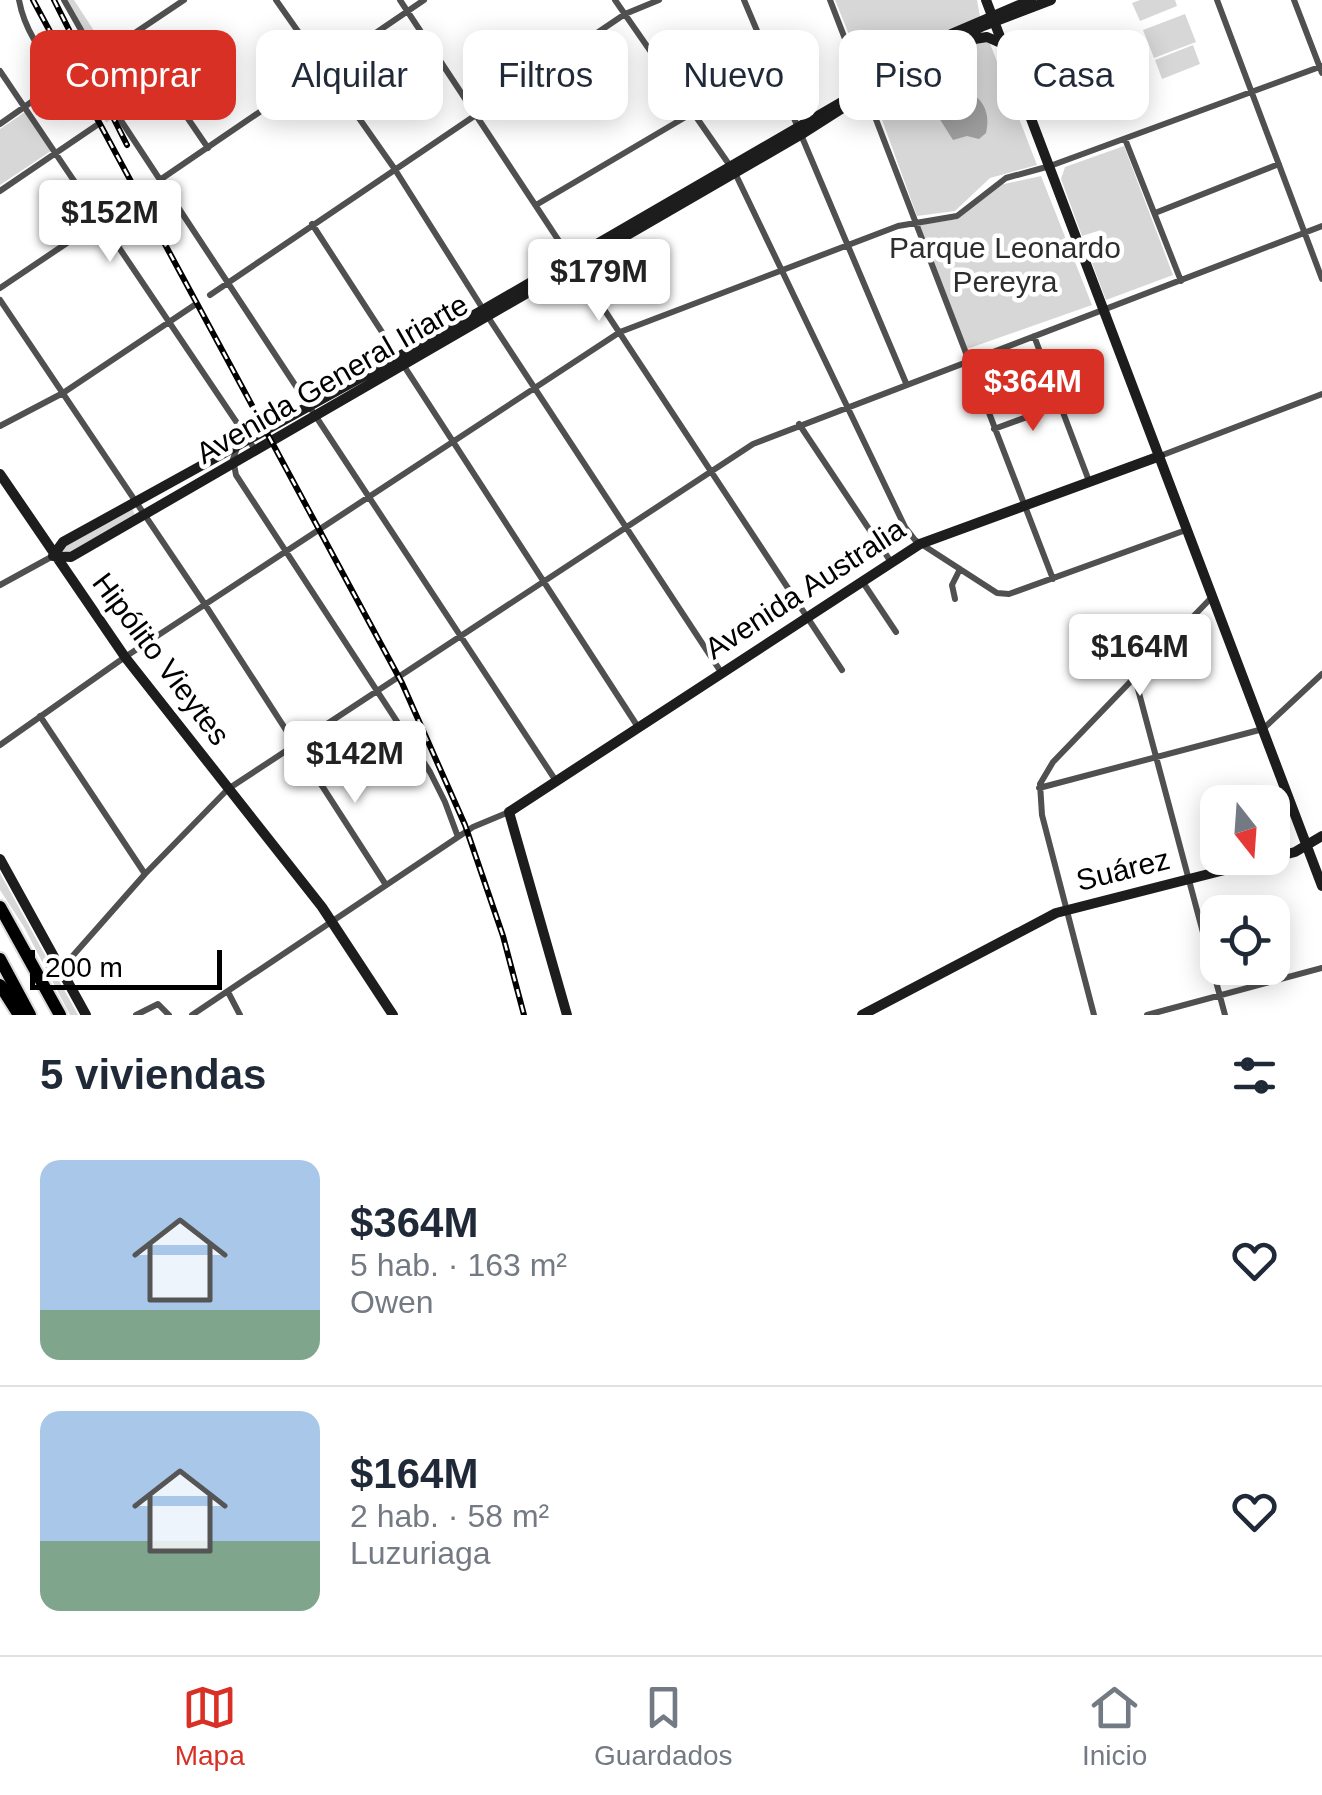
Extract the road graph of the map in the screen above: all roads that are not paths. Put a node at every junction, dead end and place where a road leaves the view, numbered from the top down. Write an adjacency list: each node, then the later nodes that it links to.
1 (19, 0): 33 (street)
2 (64, 0): 19 (street)
3 (184, 0): 20 (street)
4 (276, 0): 21 (street)
5 (400, 0): 16 (street)
6 (424, 0): 16 (street)
7 (615, 0): 17 (street)
8 (659, 0): 17 (street)
9 (744, 0): 47 (street)
10 (830, 0): 24 (street)
11 (986, 0): 18 (main road)
12 (1031, 0): 18 (main road, Avenida General Iriarte)
13 (1051, 0): 18 (main road, Avenida General Iriarte)
14 (1216, 0): 31 (street)
15 (1294, 0): 29 (street)
16 (408, 12): 22 (street); 32 (street)
17 (624, 14): 23 (street); 28 (street)
18 (993, 18): 25 (main road, Avenida General Iriarte); 26 (main road, Avenida General Iriarte); 27 (main road)
19 (80, 30)
20 (140, 30)
21 (298, 30)
22 (382, 30)
23 (601, 30)
24 (841, 30)
25 (966, 30)
26 (971, 30)
27 (998, 30)
28 (648, 48)
29 (1321, 69): 31 (street)
30 (0, 72): 33 (street)
31 (1251, 92): 48 (street); 51 (street)
32 (463, 93)
33 (24, 106): 45 (street); 50 (street)
34 (839, 108): 47 (main road, Avenida General Iriarte)
35 (256, 115): 49 (street)
36 (120, 120): 55 (street)
37 (188, 120): 49 (street)
38 (361, 120): 53 (street)
39 (470, 120): 53 (street)
40 (481, 120): 59 (street)
41 (680, 120): 59 (street)
42 (699, 120): 54 (street)
43 (875, 120): 62 (street)
44 (1032, 120): 52 (main road)
45 (0, 124)
46 (97, 125): 50 (street)
47 (801, 131): 54 (main road, Avenida General Iriarte); 66 (street)
48 (1125, 139): 52 (street); 60 (street)
49 (208, 148): 55 (street)
50 (56, 153): 57 (street); 61 (street)
51 (1279, 164): 60 (street); 65 (street)
52 (1050, 166): 62 (street); 76 (main road)
53 (394, 168): 63 (street); 77 (street)
54 (733, 170): 67 (main road, Avenida General Iriarte); 68 (street)
55 (159, 181): 56 (street); 71 (street)
56 (151, 186)
57 (0, 191)
58 (137, 196): 61 (street)
59 (536, 205): 67 (street)
60 (1154, 213): 70 (street)
61 (101, 219): 72 (street); 78 (street)
62 (914, 222): 66 (street); 81 (street)
63 (312, 224): 71 (street); 82 (street)
64 (1322, 226): 65 (street)
65 (1305, 233): 69 (street); 70 (street)
66 (849, 245): 68 (street); 83 (street)
67 (574, 262): 77 (main road, Avenida General Iriarte); 79 (street)
68 (781, 271): 79 (street); 88 (street)
69 (1322, 278)
70 (1181, 281): 76 (street)
71 (229, 283): 73 (street); 89 (street)
72 (0, 288)
73 (210, 295)
74 (0, 300): 85 (street)
75 (196, 304): 78 (street)
76 (1104, 310): 80 (street); 96 (main road)
77 (486, 314): 82 (main road, Avenida General Iriarte); 84 (street)
78 (170, 322): 85 (street); 94 (street)
79 (620, 332): 84 (street); 98 (street)
80 (1034, 336): 81 (street); 87 (street)
81 (968, 360): 83 (street); 92 (street)
82 (401, 361): 89 (main road, Avenida General Iriarte); 93 (street)
83 (906, 384): 88 (street)
84 (534, 386): 93 (street); 105 (street)
85 (63, 393): 91 (street); 102 (street)
86 (1322, 394): 96 (street, Avenida Australia)
87 (1060, 405): 92 (street); 100 (street)
88 (848, 406): 90 (street); 107 (street)
89 (313, 411): 94 (main road, Avenida General Iriarte); 95 (main road, Avenida General Iriarte); 101 (street)
90 (799, 424): 98 (street); 110 (street)
91 (0, 426)
92 (994, 429): 103 (street)
93 (452, 442): 101 (street); 113 (street)
94 (244, 443): 95 (street); 97 (street); 102 (main road, Avenida General Iriarte)
95 (256, 452): 97 (main road, Avenida General Iriarte)
96 (1160, 456): 100 (main road, Avenida Australia); 106 (main road)
97 (233, 466): 104 (main road, Avenida General Iriarte); 108 (street)
98 (711, 471): 105 (street); 119 (street)
99 (0, 474): 109 (main road, Hipólito Vieytes)
100 (1089, 482): 103 (main road, Avenida Australia)
101 (370, 495): 108 (street); 121 (street)
102 (136, 502): 104 (street); 109 (main road, Avenida General Iriarte)
103 (1023, 506): 107 (main road, Avenida Australia); 112 (street)
104 (145, 515): 109 (main road, Avenida General Iriarte); 118 (street)
105 (626, 526): 113 (street); 124 (street)
106 (1188, 529): 112 (street); 116 (main road)
107 (920, 544): 110 (main road, Avenida Australia); 111 (street)
108 (288, 552): 118 (street); 127 (street)
109 (53, 556): 115 (street, Avenida General Iriarte); 122 (main road, Hipólito Vieytes)
110 (892, 562): 114 (main road, Avenida Australia)
111 (960, 570): 112 (street); 117 (street)
112 (1052, 579)
113 (544, 581): 121 (street); 129 (street)
114 (862, 581): 119 (main road, Avenida Australia); 120 (street)
115 (0, 585)
116 (1213, 596): 126 (street); 130 (main road)
117 (956, 599)
118 (206, 606): 122 (street); 132 (street)
119 (807, 616): 123 (street); 124 (main road, Avenida Australia)
120 (896, 632)
121 (462, 634): 127 (street); 134 (street)
122 (126, 657): 128 (street); 136 (main road, Hipólito Vieytes)
123 (842, 670)
124 (721, 672): 129 (main road, Avenida Australia)
125 (1322, 674): 130 (street)
126 (1135, 677): 133 (street); 135 (street)
127 (377, 690): 132 (street); 139 (street)
128 (40, 716): 131 (street); 143 (street)
129 (638, 727): 134 (main road, Avenida Australia)
130 (1263, 729): 133 (street); 141 (main road)
131 (0, 744)
132 (294, 746): 136 (street); 145 (street)
133 (1156, 757): 135 (street); 144 (street)
134 (556, 781): 137 (main road, Avenida Australia)
135 (1040, 788): 148 (street)
136 (228, 789): 143 (street); 149 (main road, Hipólito Vieytes)
137 (509, 812): 139 (street); 165 (main road)
138 (1322, 836): 141 (main road)
139 (458, 837): 145 (street)
140 (1322, 849): 141 (main road)
141 (1309, 853): 144 (main road, Suárez); 146 (main road)
142 (0, 859): 152 (main road)
143 (145, 874): 152 (street)
144 (1188, 880): 148 (main road, Suárez); 155 (street)
145 (386, 886): 149 (street)
146 (1322, 886)
147 (0, 907): 159 (highway)
148 (1066, 909): 166 (main road, Suárez); 167 (street)
149 (333, 924): 154 (street); 156 (main road, Hipólito Vieytes)
150 (0, 959): 158 (highway)
151 (1322, 968): 155 (street)
152 (61, 969): 160 (main road)
153 (0, 985): 157 (highway)
154 (228, 992): 163 (street); 164 (street)
155 (1220, 996): 168 (street); 169 (street)
156 (388, 1013)
157 (19, 1015)
158 (30, 1015)
159 (60, 1015)
160 (86, 1015)
161 (136, 1015): 162 (street)
162 (169, 1015)
163 (192, 1015)
164 (240, 1015)
165 (567, 1015)
166 (862, 1015)
167 (1094, 1015)
168 (1147, 1015)
169 (1225, 1015)

